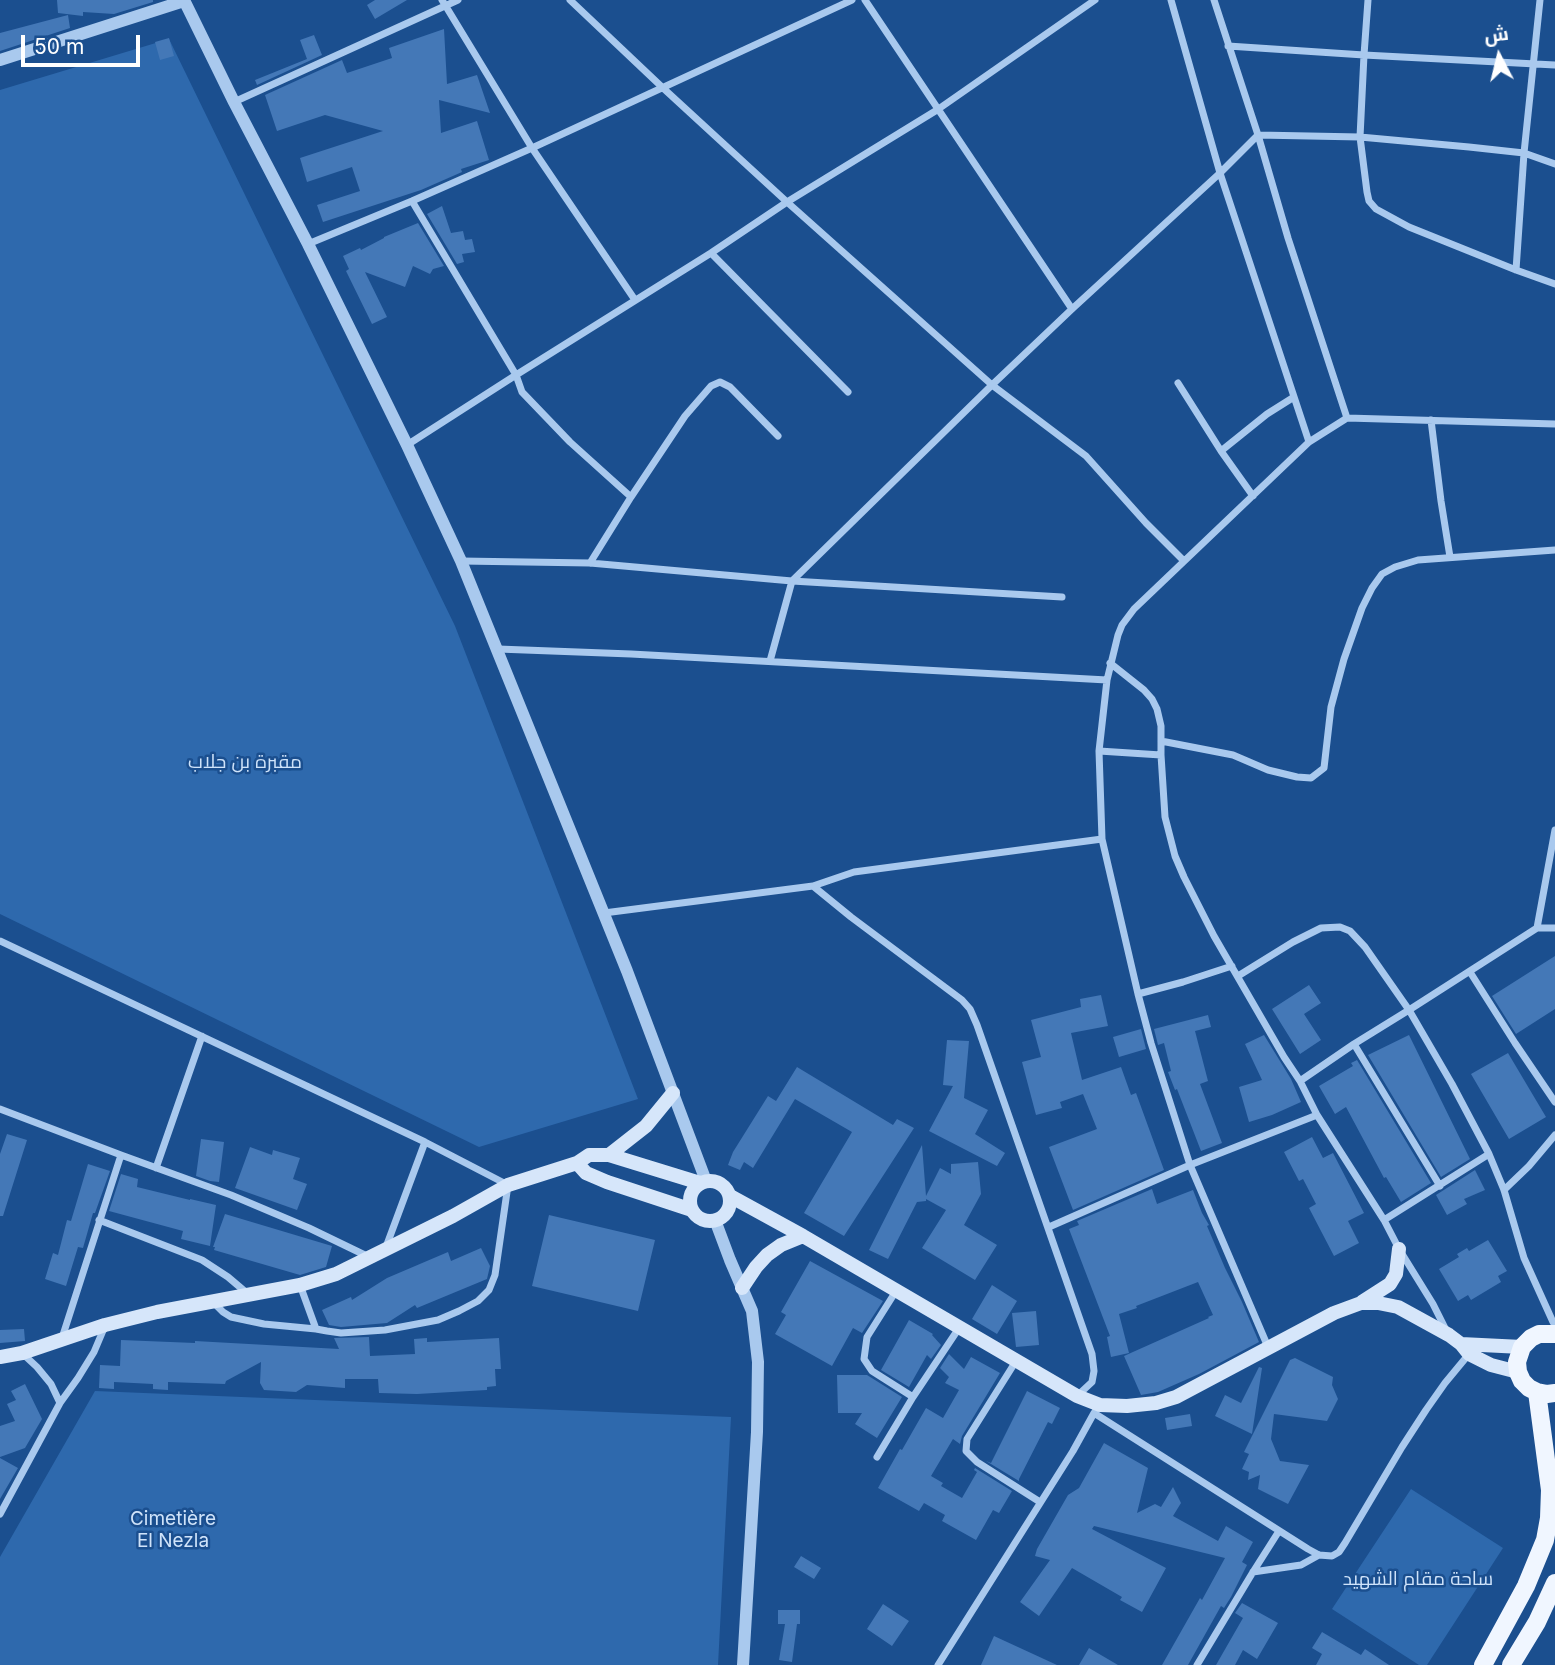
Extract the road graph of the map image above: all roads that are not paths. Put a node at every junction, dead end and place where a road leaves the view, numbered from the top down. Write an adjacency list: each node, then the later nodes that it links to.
1 (184, 0): 14 (street); 18 (street)
2 (458, 0): 11 (street)
3 (570, 0): 17 (street)
4 (852, 0): 17 (street)
5 (865, 0): 19 (street)
6 (1095, 0): 19 (street)
7 (1171, 0): 25 (street)
8 (1214, 0): 12 (street)
9 (1368, 0): 13 (street)
10 (1541, 0): 15 (street)
11 (444, 3): 18 (street); 22 (street)
12 (1228, 46): 13 (street); 20 (street)
13 (1364, 55): 15 (street); 21 (street)
14 (0, 60)
15 (1533, 64): 16 (street); 23 (street)
16 (1555, 65)
17 (663, 88): 22 (street); 27 (street)
18 (234, 102): 28 (street)
19 (937, 110): 27 (street); 33 (street)
20 (1258, 135): 21 (street); 25 (street); 39 (street)
21 (1360, 137): 23 (street); 30 (street)
22 (532, 148): 26 (street); 32 (street)
23 (1524, 153): 24 (street); 30 (street)
24 (1555, 164)
25 (1220, 173): 33 (street); 38 (street)
26 (412, 201): 28 (street); 34 (street)
27 (787, 202): 29 (street); 36 (street)
28 (308, 244): 44 (street)
29 (711, 253): 32 (street); 37 (street)
30 (1516, 270): 31 (street)
31 (1555, 284)
32 (635, 300): 34 (street)
33 (1072, 309): 36 (street)
34 (516, 375): 44 (street); 47 (street)
35 (1178, 383): 45 (street)
36 (992, 385): 51 (street); 53 (street)
37 (848, 391)
38 (1294, 397): 43 (street); 45 (street)
39 (1347, 418): 40 (street); 43 (street)
40 (1431, 420): 41 (street); 49 (street)
41 (1555, 424)
42 (778, 436): 47 (street)
43 (1309, 442): 46 (street)
44 (407, 444): 50 (street)
45 (1222, 451): 46 (street)
46 (1253, 496): 51 (street)
47 (631, 497): 52 (street)
48 (1555, 550): 49 (street)
49 (1450, 557): 59 (street)
50 (461, 561): 52 (street); 55 (street)
51 (1184, 561): 57 (street)
52 (590, 563): 53 (street)
53 (792, 580): 54 (street); 56 (street)
54 (1062, 597)
55 (498, 649): 56 (street); 65 (street)
56 (770, 661): 58 (street)
57 (1110, 663): 58 (street); 59 (street)
58 (1107, 680): 60 (street)
59 (1161, 741): 61 (street)
60 (1099, 751): 61 (street); 63 (street)
61 (1161, 755): 69 (street)
62 (1555, 830): 66 (street)
63 (1102, 839): 64 (street); 72 (street)
64 (813, 886): 65 (street); 98 (street)
65 (604, 913): 77 (street)
66 (1537, 928): 67 (street); 70 (street)
67 (1555, 928)
68 (0, 941): 74 (street)
69 (1232, 966): 71 (street); 72 (street)
70 (1470, 972): 73 (street); 78 (street)
71 (1237, 976): 73 (street); 76 (street)
72 (1138, 994): 87 (street)
73 (1409, 1010): 75 (street); 83 (street)
74 (201, 1036): 82 (street); 88 (street)
75 (1353, 1044): 76 (street); 91 (street)
76 (1300, 1081): 80 (street)
77 (673, 1093): 85 (main road); 89 (street)
78 (1555, 1102)
79 (0, 1110): 84 (street)
80 (1317, 1115): 87 (street); 97 (street)
81 (1555, 1135): 92 (street)
82 (425, 1142): 90 (street); 100 (street)
83 (1489, 1154): 91 (street); 92 (street)
84 (121, 1155): 88 (street); 95 (street)
85 (609, 1156): 86 (main road); 89 (main road)
86 (577, 1163): 90 (main road); 94 (main road)
87 (1190, 1165): 98 (street); 116 (street)
88 (156, 1168): 102 (street)
89 (703, 1182): 93 (main road); 94 (main road)
90 (508, 1185): 100 (main road); 112 (street)
91 (1440, 1186): 97 (street)
92 (1504, 1190): 110 (street)
93 (730, 1196): 96 (main road); 99 (main road)
94 (692, 1210): 96 (main road)
95 (99, 1220): 106 (street); 113 (street)
96 (715, 1220): 104 (street)
97 (1384, 1220): 101 (street)
98 (1049, 1227): 122 (street)
99 (803, 1236): 104 (main road); 105 (main road)
100 (386, 1249): 102 (main road)
101 (1399, 1249): 108 (main road); 114 (street)
102 (369, 1257): 103 (main road)
103 (300, 1285): 106 (main road); 112 (street)
104 (743, 1288): 133 (street)
105 (896, 1291): 111 (main road); 123 (street)
106 (248, 1294): 107 (main road)
107 (212, 1302): 109 (main road); 112 (street)
108 (1361, 1303): 114 (main road); 116 (main road)
109 (105, 1325): 113 (main road); 124 (street)
110 (1553, 1327): 115 (main road)
111 (959, 1328): 119 (main road); 123 (street)
112 (316, 1329)
113 (62, 1339): 117 (main road)
114 (1464, 1344): 115 (main road); 120 (main road); 130 (street)
115 (1522, 1347): 120 (main road)
116 (1268, 1348): 125 (main road)
117 (22, 1353): 118 (main road); 124 (street)
118 (0, 1357)
119 (1016, 1361): 122 (main road); 127 (street)
120 (1518, 1372): 121 (main road)
121 (1546, 1393): 136 (main road)
122 (1077, 1396): 125 (main road)
123 (914, 1397): 126 (street)
124 (60, 1403): 128 (street)
125 (1097, 1409): 127 (street); 129 (street)
126 (877, 1457)
127 (1040, 1502): 134 (street)
128 (0, 1514)
129 (1279, 1531): 130 (street); 131 (street)
130 (1319, 1555): 131 (street)
131 (1252, 1572): 135 (street)
132 (1555, 1583): 137 (main road)
133 (743, 1665)
134 (938, 1665)
135 (1198, 1665)
136 (1483, 1665)
137 (1511, 1665)

